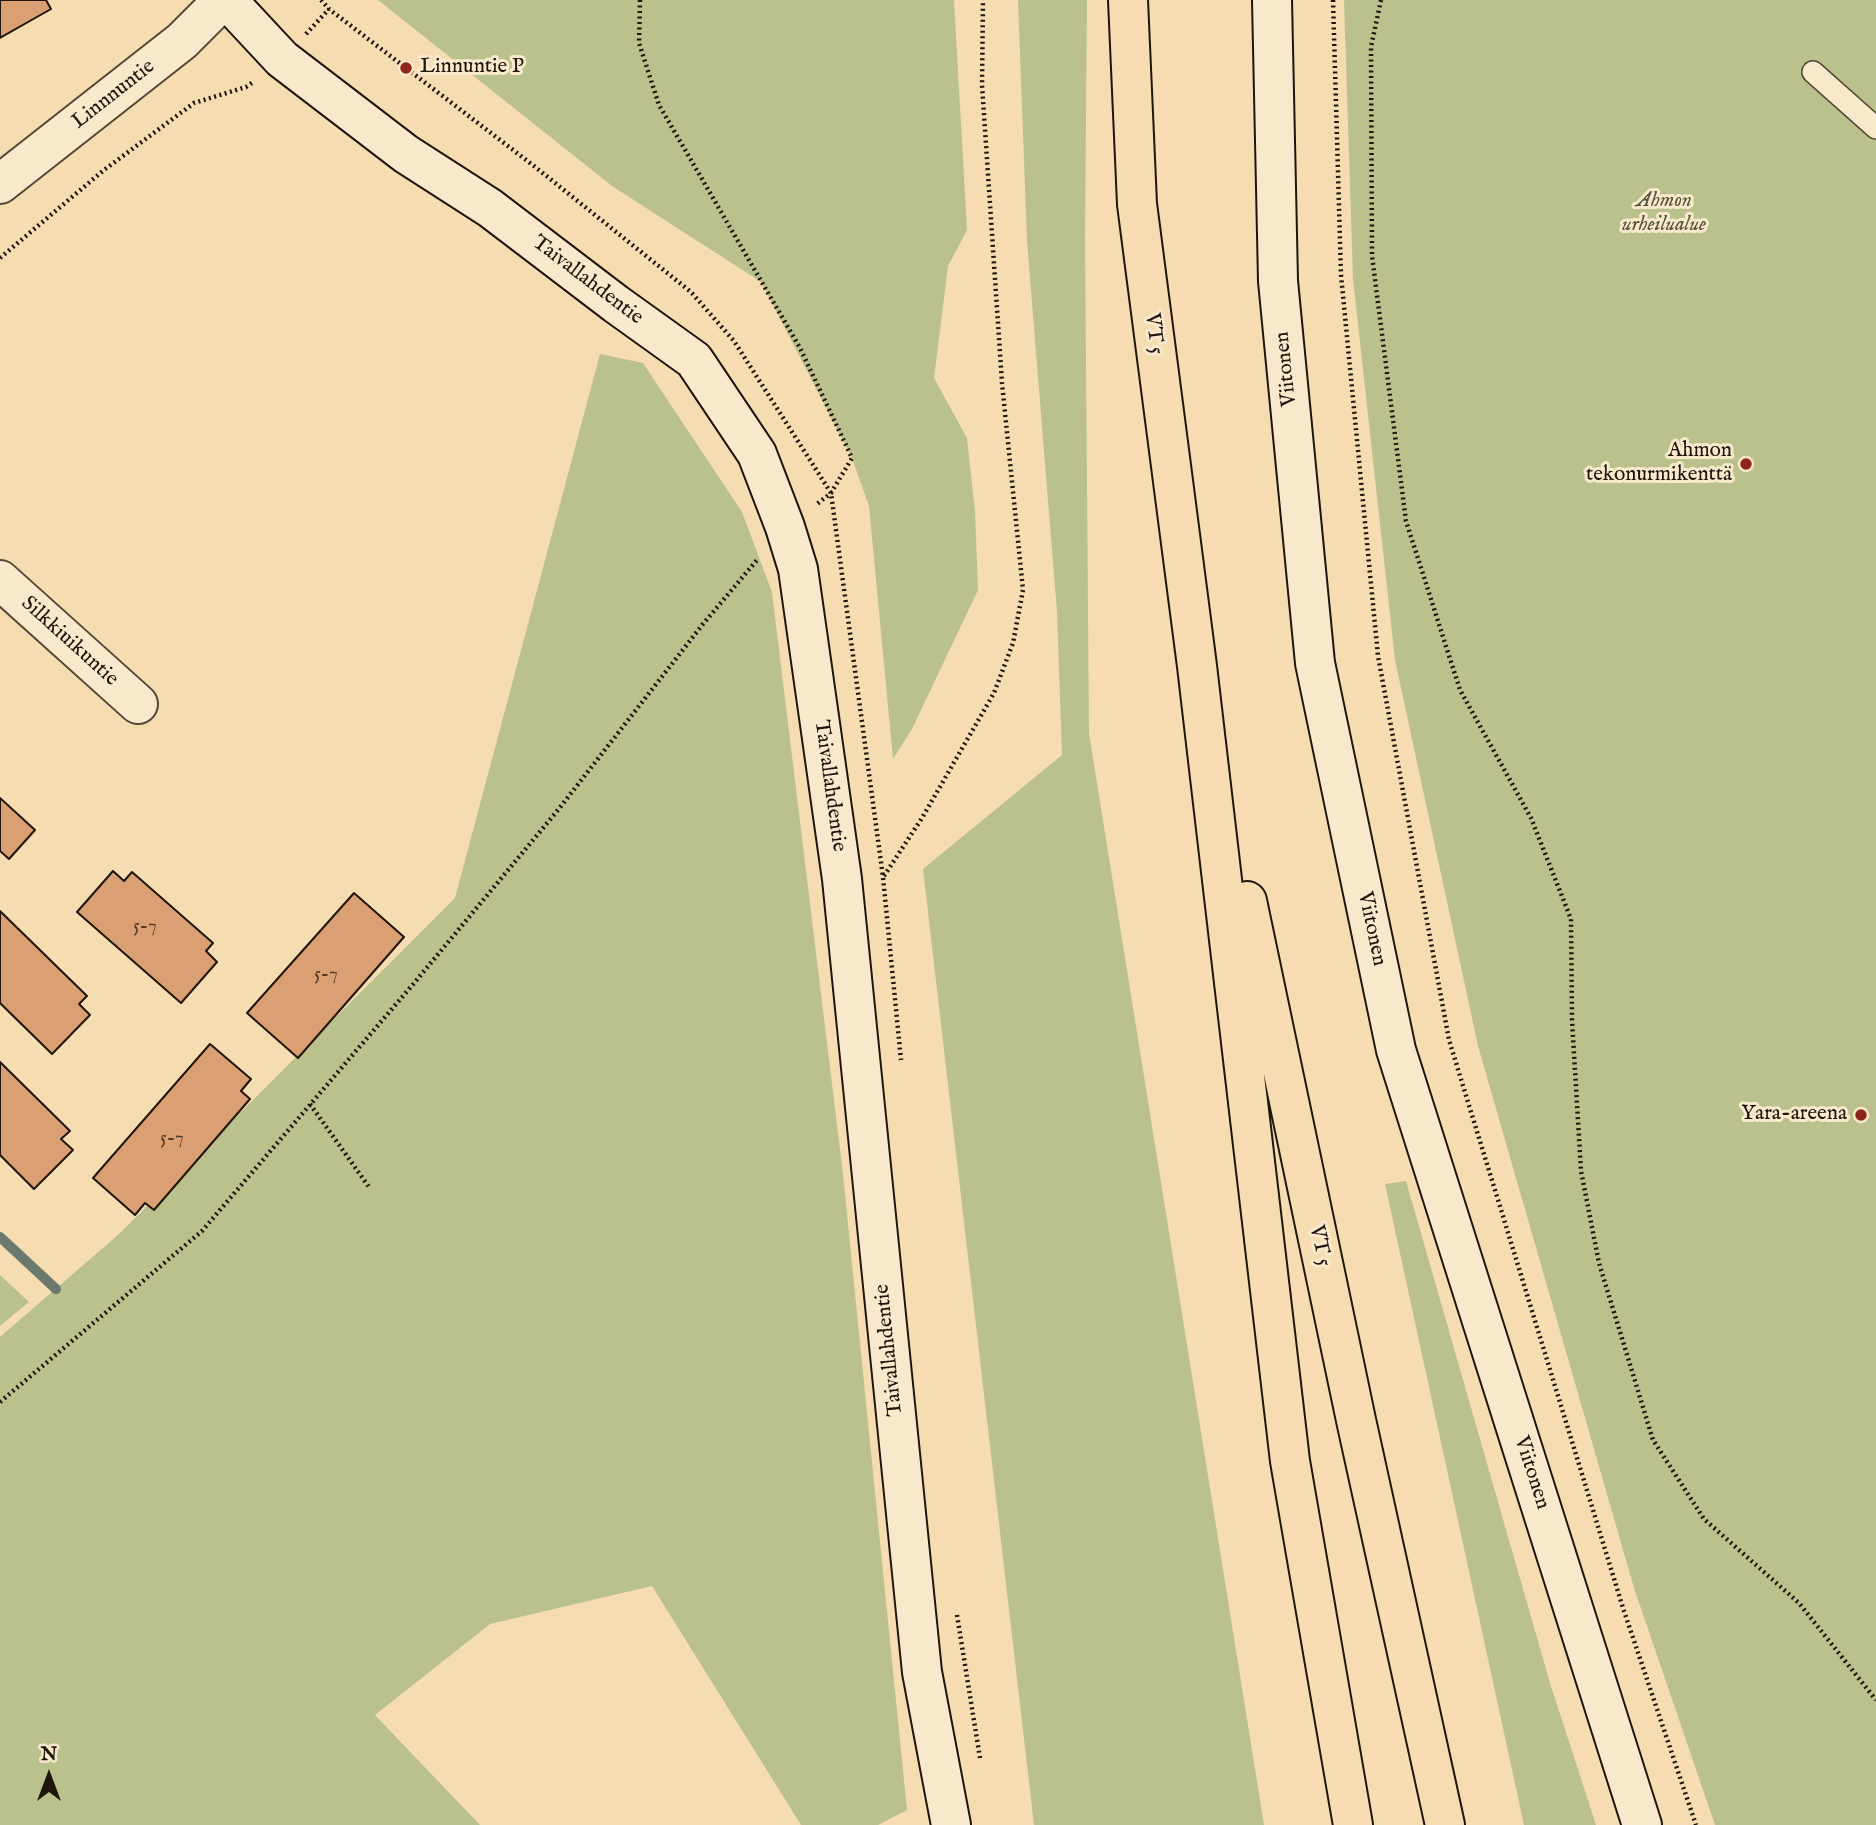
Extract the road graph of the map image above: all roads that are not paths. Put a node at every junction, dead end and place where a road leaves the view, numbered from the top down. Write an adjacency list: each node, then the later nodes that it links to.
1 (225, 0): 6 (street, Linnnuntie); 10 (street, Taivallahdentie)
2 (1128, 0): 8 (highway, VT 5)
3 (1272, 0): 13 (street, Viitonen)
4 (1813, 72): 5 (lane)
5 (1876, 128)
6 (0, 184)
7 (0, 580): 9 (street, Silkkiuikuntie)
8 (1197, 666): 11 (highway, VT 5); 12 (highway, VT 5)
9 (138, 704)
10 (951, 1825)
11 (1353, 1825)
12 (1445, 1825)
13 (1642, 1825)

